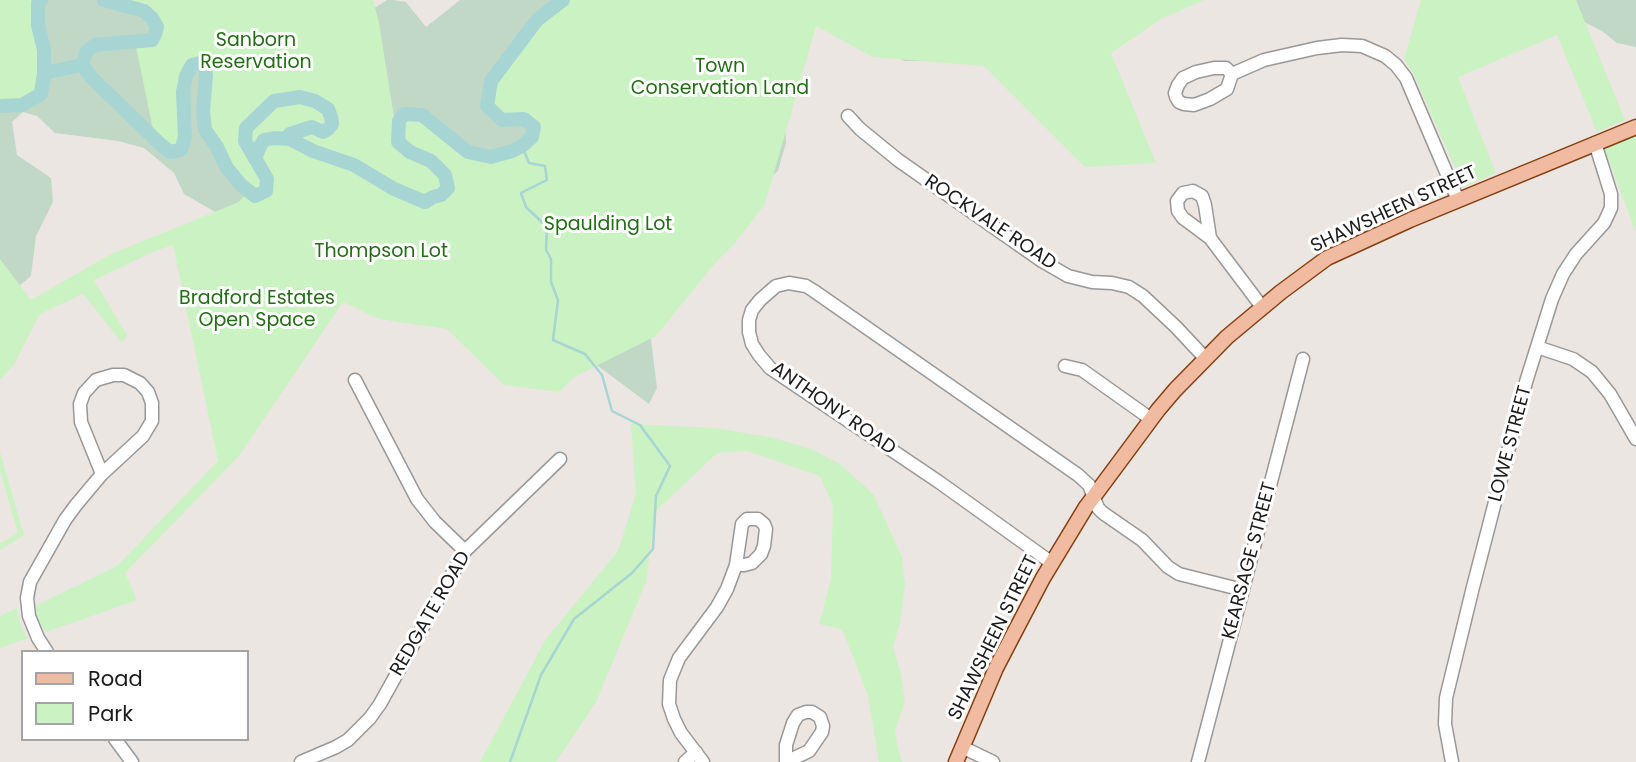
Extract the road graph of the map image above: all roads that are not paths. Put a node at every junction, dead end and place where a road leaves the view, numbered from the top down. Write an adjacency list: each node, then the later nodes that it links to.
1 (1232, 74): 5 (street)
2 (848, 116): 9 (street, ROCKVALE ROAD)
3 (1636, 127): 4 (main road, SHAWSHEEN STREET)
4 (1595, 143): 5 (main road, SHAWSHEEN STREET); 8 (street, LOWE STREET)
5 (1458, 200): 7 (main road, SHAWSHEEN STREET)
6 (1210, 238): 7 (street)
7 (1262, 307): 9 (main road, SHAWSHEEN STREET)
8 (1537, 347): 14 (street); 32 (street, LOWE STREET)
9 (1206, 359): 13 (main road, SHAWSHEEN STREET)
10 (1303, 359): 21 (street, KEARSAGE STREET)
11 (1065, 366): 13 (street)
12 (355, 380): 18 (street)
13 (1151, 419): 17 (main road, SHAWSHEEN STREET)
14 (1636, 439)
15 (560, 459): 18 (street, REDGATE ROAD)
16 (103, 474): 16 (street); 22 (street)
17 (1094, 495): 19 (main road, SHAWSHEEN STREET); 19 (street, ANTHONY ROAD); 21 (street, ANTHONY ROAD)
18 (465, 551): 27 (street, REDGATE ROAD)
19 (1052, 563): 24 (main road, SHAWSHEEN STREET)
20 (736, 565): 25 (street)
21 (1243, 590): 31 (street, KEARSAGE STREET)
22 (46, 650)
23 (117, 741): 26 (street)
24 (962, 747): 29 (main road, SHAWSHEEN STREET); 30 (street)
25 (699, 757): 28 (street)
26 (132, 762)
27 (301, 762)
28 (685, 762)
29 (956, 762)
30 (993, 762)
31 (1198, 762)
32 (1452, 762)

